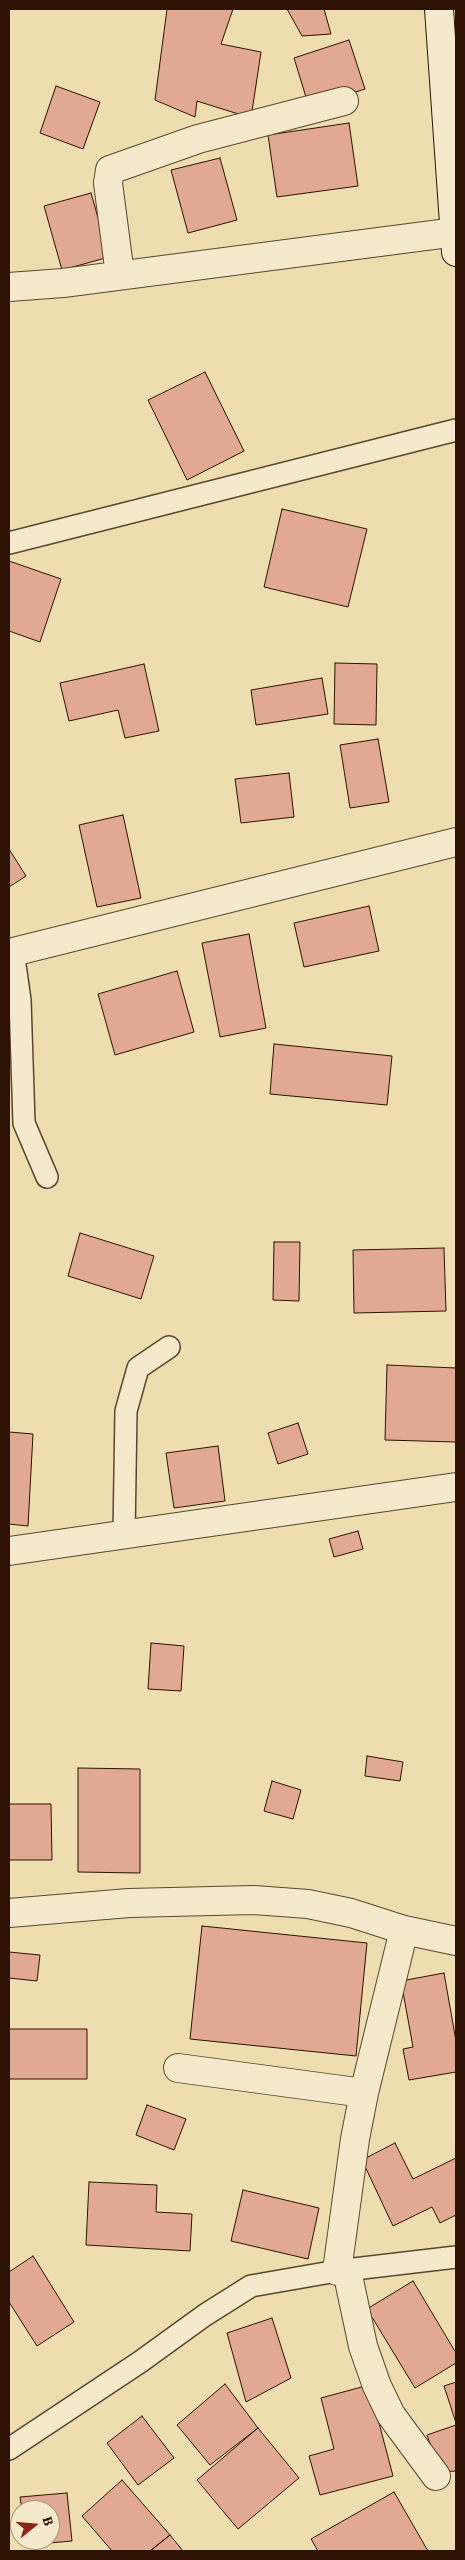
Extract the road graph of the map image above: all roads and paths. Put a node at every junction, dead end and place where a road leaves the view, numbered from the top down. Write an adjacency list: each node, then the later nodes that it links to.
1 (439, 9): 3 (street)
2 (344, 101): 4 (street)
3 (456, 239): 4 (street)
4 (120, 275): 5 (street)
5 (9, 287)
6 (456, 430): 7 (lane)
7 (9, 543)
8 (456, 842): 9 (street)
9 (11, 952): 10 (lane)
10 (47, 1177)
11 (169, 1347): 13 (lane)
12 (456, 1487): 13 (street)
13 (124, 1535): 14 (street)
14 (9, 1551)
15 (9, 1913): 16 (street)
16 (404, 1930): 17 (street); 19 (street)
17 (456, 1941)
18 (178, 2068): 19 (street)
19 (364, 2093): 21 (street)
20 (456, 2258): 21 (lane)
21 (342, 2271): 22 (lane); 23 (street)
22 (9, 2449)
23 (436, 2476)

